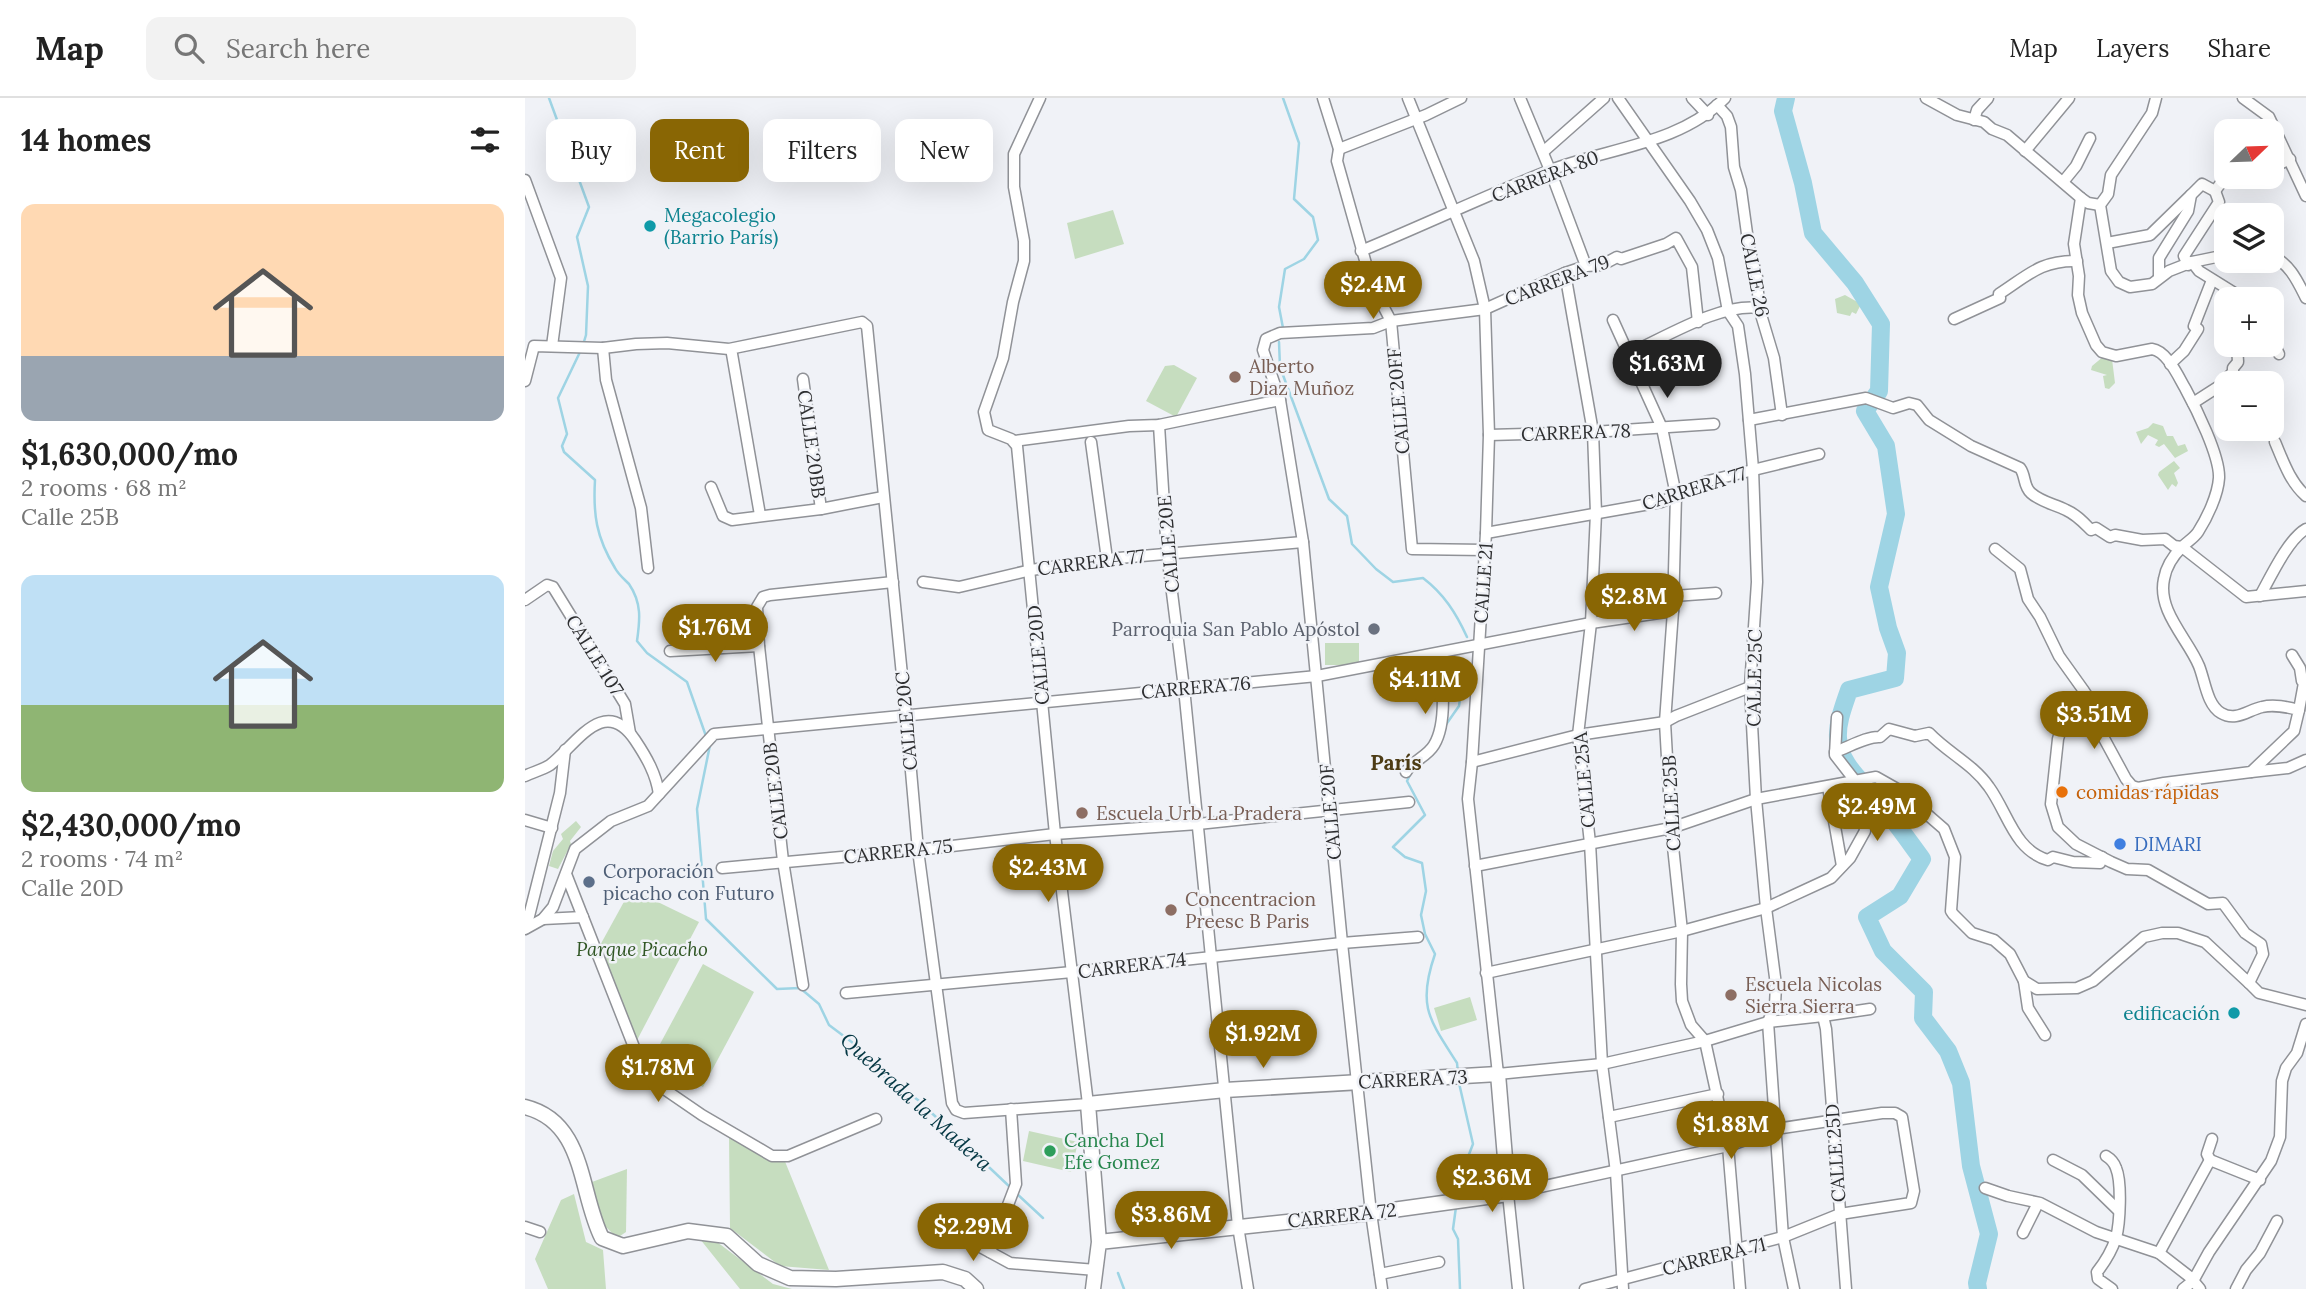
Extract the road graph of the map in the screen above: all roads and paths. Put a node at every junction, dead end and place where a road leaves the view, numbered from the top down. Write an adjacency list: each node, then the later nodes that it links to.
1 (1040, 98): 71 (street)
2 (1323, 98): 20 (street, CALLE 20FF)
3 (1408, 98): 16 (street, CALLE 21)
4 (1461, 98): 16 (street)
5 (1520, 98): 22 (street)
6 (1604, 98): 22 (street)
7 (1618, 98): 19 (street, CALLE 25C)
8 (1692, 98): 15 (street)
9 (1926, 98): 17 (street)
10 (1988, 98): 17 (street)
11 (2069, 98): 21 (street)
12 (2156, 98): 32 (street)
13 (2242, 98): 23 (street)
14 (1721, 102): 15 (street, CARRERA 80); 46 (street, CALLE 26)
15 (1708, 115): 19 (street, CARRERA 80)
16 (1417, 118): 20 (street); 33 (street, CALLE 21)
17 (1974, 120): 21 (street)
18 (2090, 138): 27 (street)
19 (1648, 140): 25 (street, CARRERA 80); 48 (street, CALLE 25C)
20 (1339, 149): 35 (street, CALLE 20FF)
21 (2025, 151): 27 (street)
22 (1543, 152): 25 (street)
23 (2290, 159): 24 (street); 30 (street)
24 (2284, 162)
25 (1550, 170): 33 (street, CARRERA 80); 40 (street)
26 (525, 180): 54 (street)
27 (2063, 182): 31 (street)
28 (2215, 191): 29 (street); 38 (street)
29 (2191, 195): 34 (street); 42 (street)
30 (2306, 196)
31 (2081, 198): 32 (street); 37 (street)
32 (2100, 205): 34 (street)
33 (1454, 212): 35 (street, CARRERA 80); 47 (street, CALLE 21)
34 (2107, 243): 42 (street)
35 (1361, 251): 51 (street, CALLE 20FF)
36 (2214, 258): 38 (street)
37 (2077, 261): 49 (street); 59 (street)
38 (2190, 264): 42 (street); 43 (street)
39 (2284, 265): 45 (street)
40 (1586, 266): 41 (street, CARRERA 79); 52 (street, CARRERA 79)
41 (1565, 273): 47 (street, CARRERA 79); 69 (street, CALLE 25A)
42 (2159, 277)
43 (2212, 280): 44 (street); 59 (street)
44 (2224, 287)
45 (2306, 298)
46 (1759, 308): 48 (street); 64 (street, CALLE 26)
47 (1485, 309): 51 (street, CARRERA 79); 70 (street, CALLE 21)
48 (1728, 312): 52 (street); 65 (street, CALLE 25C)
49 (1954, 319)
50 (1613, 320): 56 (street, CALLE 25B)
51 (1391, 321): 53 (street, CARRERA 79); 88 (street, CALLE 20FF)
52 (1698, 322): 56 (street)
53 (1266, 339): 62 (street, CALLE 20F)
54 (552, 346): 55 (street); 61 (street)
55 (603, 348): 79 (street, CALLE 20C); 91 (street)
56 (1630, 353): 68 (street, CALLE 25B)
57 (732, 354): 82 (street)
58 (2238, 357): 63 (street)
59 (2170, 364): 63 (street)
60 (803, 379): 80 (street, CALLE 20BB)
61 (525, 381)
62 (1280, 400): 67 (street); 85 (street, CALLE 20F)
63 (2193, 403): 86 (street)
64 (1782, 415): 65 (street); 86 (street)
65 (1749, 420): 75 (street, CALLE 25C)
66 (1714, 424): 68 (street, CARRERA 78)
67 (1159, 425): 71 (street); 89 (street, CALLE 20E)
68 (1662, 428): 69 (street, CARRERA 78); 77 (street, CALLE 25B)
69 (1593, 432): 70 (street, CARRERA 78); 81 (street, CALLE 25A)
70 (1489, 435): 84 (street, CALLE 21)
71 (1014, 441): 92 (street, CALLE 20D)
72 (1091, 442): 90 (street)
73 (2275, 442): 78 (street)
74 (1819, 454): 75 (street, CARRERA 77)
75 (1753, 469): 77 (street, CARRERA 77); 108 (street, CALLE 25C)
76 (711, 487): 82 (street)
77 (1676, 495): 81 (street, CARRERA 77); 97 (street, CALLE 25B)
78 (2306, 496)
79 (883, 497): 80 (street); 93 (street, CALLE 20C)
80 (821, 509): 82 (street)
81 (1596, 513): 84 (street, CARRERA 77); 101 (street, CALLE 25A)
82 (760, 515)
83 (2306, 529): 98 (street)
84 (1486, 533): 88 (street, CALLE 21)
85 (1303, 541): 89 (street, CARRERA 77); 107 (street, CALLE 20F)
86 (2182, 547): 98 (street); 112 (street)
87 (1995, 549): 111 (street)
88 (1485, 550): 102 (street, CALLE 21)
89 (1167, 553): 90 (street, CARRERA 77); 109 (street, CALLE 20E)
90 (1107, 559): 92 (street, CARRERA 77)
91 (648, 568)
92 (1031, 570): 94 (street, CARRERA 77); 110 (street, CALLE 20D)
93 (893, 582): 103 (street, CALLE 20B); 113 (street, CALLE 20C)
94 (923, 582)
95 (2306, 591): 98 (street)
96 (1716, 593): 97 (street)
97 (1674, 596): 100 (street, CALLE 25B)
98 (2260, 596)
99 (525, 600): 117 (street, CALLE 107)
100 (1673, 611): 101 (street, CARRERA 76); 115 (street, CALLE 25B)
101 (1591, 622): 102 (street, CARRERA 76); 118 (street, CALLE 25A)
102 (1479, 645): 105 (street, CARRERA 76); 122 (street, CALLE 21)
103 (759, 646): 104 (street); 116 (street, CALLE 20B)
104 (670, 650)
105 (1439, 653): 107 (street, CARRERA 76); 123 (street)
106 (2292, 655): 112 (street)
107 (1317, 676): 109 (street, CARRERA 76); 131 (street, CALLE 20F)
108 (1751, 687): 115 (street); 129 (street, CALLE 25C)
109 (1184, 688): 110 (street, CARRERA 76); 133 (street, CALLE 20E)
110 (1042, 701): 113 (street, CARRERA 76); 136 (street, CALLE 20D)
111 (2087, 707): 124 (street); 139 (street)
112 (2299, 710): 124 (street)
113 (906, 715): 116 (street, CARRERA 76); 138 (street, CALLE 20C)
114 (1837, 717): 120 (street)
115 (1665, 722): 118 (street); 135 (street, CALLE 25B)
116 (767, 727): 128 (street, CARRERA 76); 140 (street, CALLE 20B)
117 (630, 733): 119 (street, CALLE 107); 128 (street, CALLE 107)
118 (1578, 736): 122 (street); 137 (street, CALLE 25A)
119 (565, 750): 125 (street); 134 (street)
120 (1839, 751): 126 (street); 139 (street)
121 (2306, 760): 124 (street)
122 (1472, 762): 141 (street, CALLE 21)
123 (1406, 772)
124 (2251, 772)
125 (525, 776)
126 (1856, 782): 127 (street); 142 (street); 156 (street)
127 (1828, 787): 129 (street); 142 (street)
128 (659, 794): 144 (street)
129 (1756, 799): 135 (street); 145 (street, CALLE 25C)
130 (1409, 802): 131 (street, CARRERA 75)
131 (1330, 808): 133 (street, CARRERA 75); 151 (street, CALLE 20F)
132 (525, 820): 134 (street)
133 (1198, 824): 136 (street, CARRERA 75); 153 (street, CALLE 20E)
134 (552, 828): 148 (street)
135 (1671, 828): 137 (street); 149 (street, CALLE 25B)
136 (1055, 834): 138 (street, CARRERA 75); 154 (street, CALLE 20D)
137 (1590, 843): 141 (street); 152 (street, CALLE 25A)
138 (918, 850): 140 (street, CARRERA 75); 157 (street, CALLE 20C)
139 (2102, 857): 158 (street)
140 (783, 862): 143 (street, CARRERA 75); 159 (street, CALLE 20B)
141 (1475, 866): 155 (street, CALLE 21)
142 (1842, 866): 145 (street)
143 (722, 868)
144 (566, 874): 146 (street); 147 (street)
145 (1766, 908): 149 (street); 164 (street, CALLE 25C)
146 (583, 916): 147 (street); 178 (street)
147 (543, 919): 148 (street)
148 (526, 929)
149 (1682, 931): 152 (street); 167 (street, CALLE 25B)
150 (1418, 937): 151 (street, CARRERA 74)
151 (1342, 943): 153 (street, CARRERA 74); 170 (street, CALLE 20F)
152 (1595, 950): 155 (street); 168 (street, CALLE 25A)
153 (1210, 956): 154 (street, CARRERA 74); 171 (street, CALLE 20E)
154 (1072, 972): 157 (street, CARRERA 74); 173 (street, CALLE 20D)
155 (1486, 973): 169 (street, CALLE 21)
156 (2024, 981): 158 (street); 166 (street)
157 (935, 983): 160 (street, CARRERA 74); 176 (street, CALLE 20C)
158 (2249, 983): 161 (street)
159 (803, 985)
160 (846, 993)
161 (2306, 1005)
162 (1870, 1009): 163 (street, CARRERA 73)
163 (1823, 1016): 164 (street, CARRERA 73); 179 (street, CALLE 25D)
164 (1768, 1022): 167 (street, CARRERA 73); 180 (street, CALLE 25C)
165 (2306, 1024): 187 (street)
166 (2045, 1035)
167 (1705, 1041): 168 (street, CARRERA 73); 172 (street, CALLE 25B)
168 (1602, 1063): 169 (street, CARRERA 73); 177 (street, CALLE 25A)
169 (1498, 1074): 170 (street, CARRERA 73); 189 (street, CALLE 21)
170 (1359, 1082): 171 (street, CARRERA 73); 193 (street, CALLE 20F)
171 (1225, 1090): 173 (street, CARRERA 73); 196 (street, CALLE 20E)
172 (1718, 1094): 177 (street); 182 (street, CALLE 25B)
173 (1088, 1104): 175 (street, CARRERA 73); 203 (street, CALLE 20D)
174 (525, 1107): 212 (street)
175 (1011, 1109): 176 (street, CARRERA 73); 205 (street)
176 (956, 1110)
177 (1609, 1117): 186 (street, CALLE 25A)
178 (876, 1119)
179 (1833, 1120): 180 (street, CARRERA 72); 191 (street, CARRERA 72); 194 (street, CALLE 25D)
180 (1776, 1129): 182 (street, CARRERA 72); 201 (street, CALLE 25C)
181 (2212, 1139): 185 (street)
182 (1728, 1146): 186 (street, CARRERA 72); 204 (street, CALLE 25B)
183 (2106, 1156): 192 (street)
184 (2053, 1160): 192 (street)
185 (2210, 1160): 187 (street); 206 (street)
186 (1616, 1172): 189 (street, CARRERA 72); 210 (street, CALLE 25A)
187 (2260, 1180): 211 (street)
188 (1985, 1188): 190 (street)
189 (1508, 1194): 193 (street, CARRERA 72); 216 (street, CALLE 21)
190 (2038, 1203): 200 (street); 202 (street)
191 (1908, 1204): 194 (street, CARRERA 71)
192 (2118, 1210): 202 (street)
193 (1371, 1213): 196 (street, CARRERA 72); 209 (street, CALLE 20F)
194 (1840, 1214): 201 (street, CARRERA 71); 220 (street, CALLE 25D)
195 (2277, 1221): 223 (street)
196 (1238, 1226): 203 (street, CARRERA 72); 214 (street, CALLE 20E)
197 (525, 1227): 198 (street)
198 (540, 1232)
199 (953, 1232): 205 (street)
200 (2023, 1233)
201 (1783, 1237): 204 (street, CARRERA 71); 219 (street, CALLE 25C)
202 (2115, 1240): 206 (street); 221 (street)
203 (1099, 1242): 208 (street, CALLE 20D)
204 (1738, 1251): 210 (street, CARRERA 71); 218 (street, CALLE 25B)
205 (991, 1252): 208 (street)
206 (2159, 1253): 211 (street)
207 (1439, 1262): 209 (street)
208 (1096, 1270): 213 (street, CALLE 20D)
209 (1380, 1274): 215 (street, CALLE 20F)
210 (1623, 1284): 217 (street, CARRERA 71)
211 (2197, 1285): 222 (street)
212 (976, 1289)
213 (1093, 1289)
214 (1248, 1289)
215 (1382, 1289)
216 (1518, 1289)
217 (1585, 1289)
218 (1740, 1289)
219 (1794, 1289)
220 (1846, 1289)
221 (2112, 1289)
222 (2183, 1289)
223 (2236, 1289)

